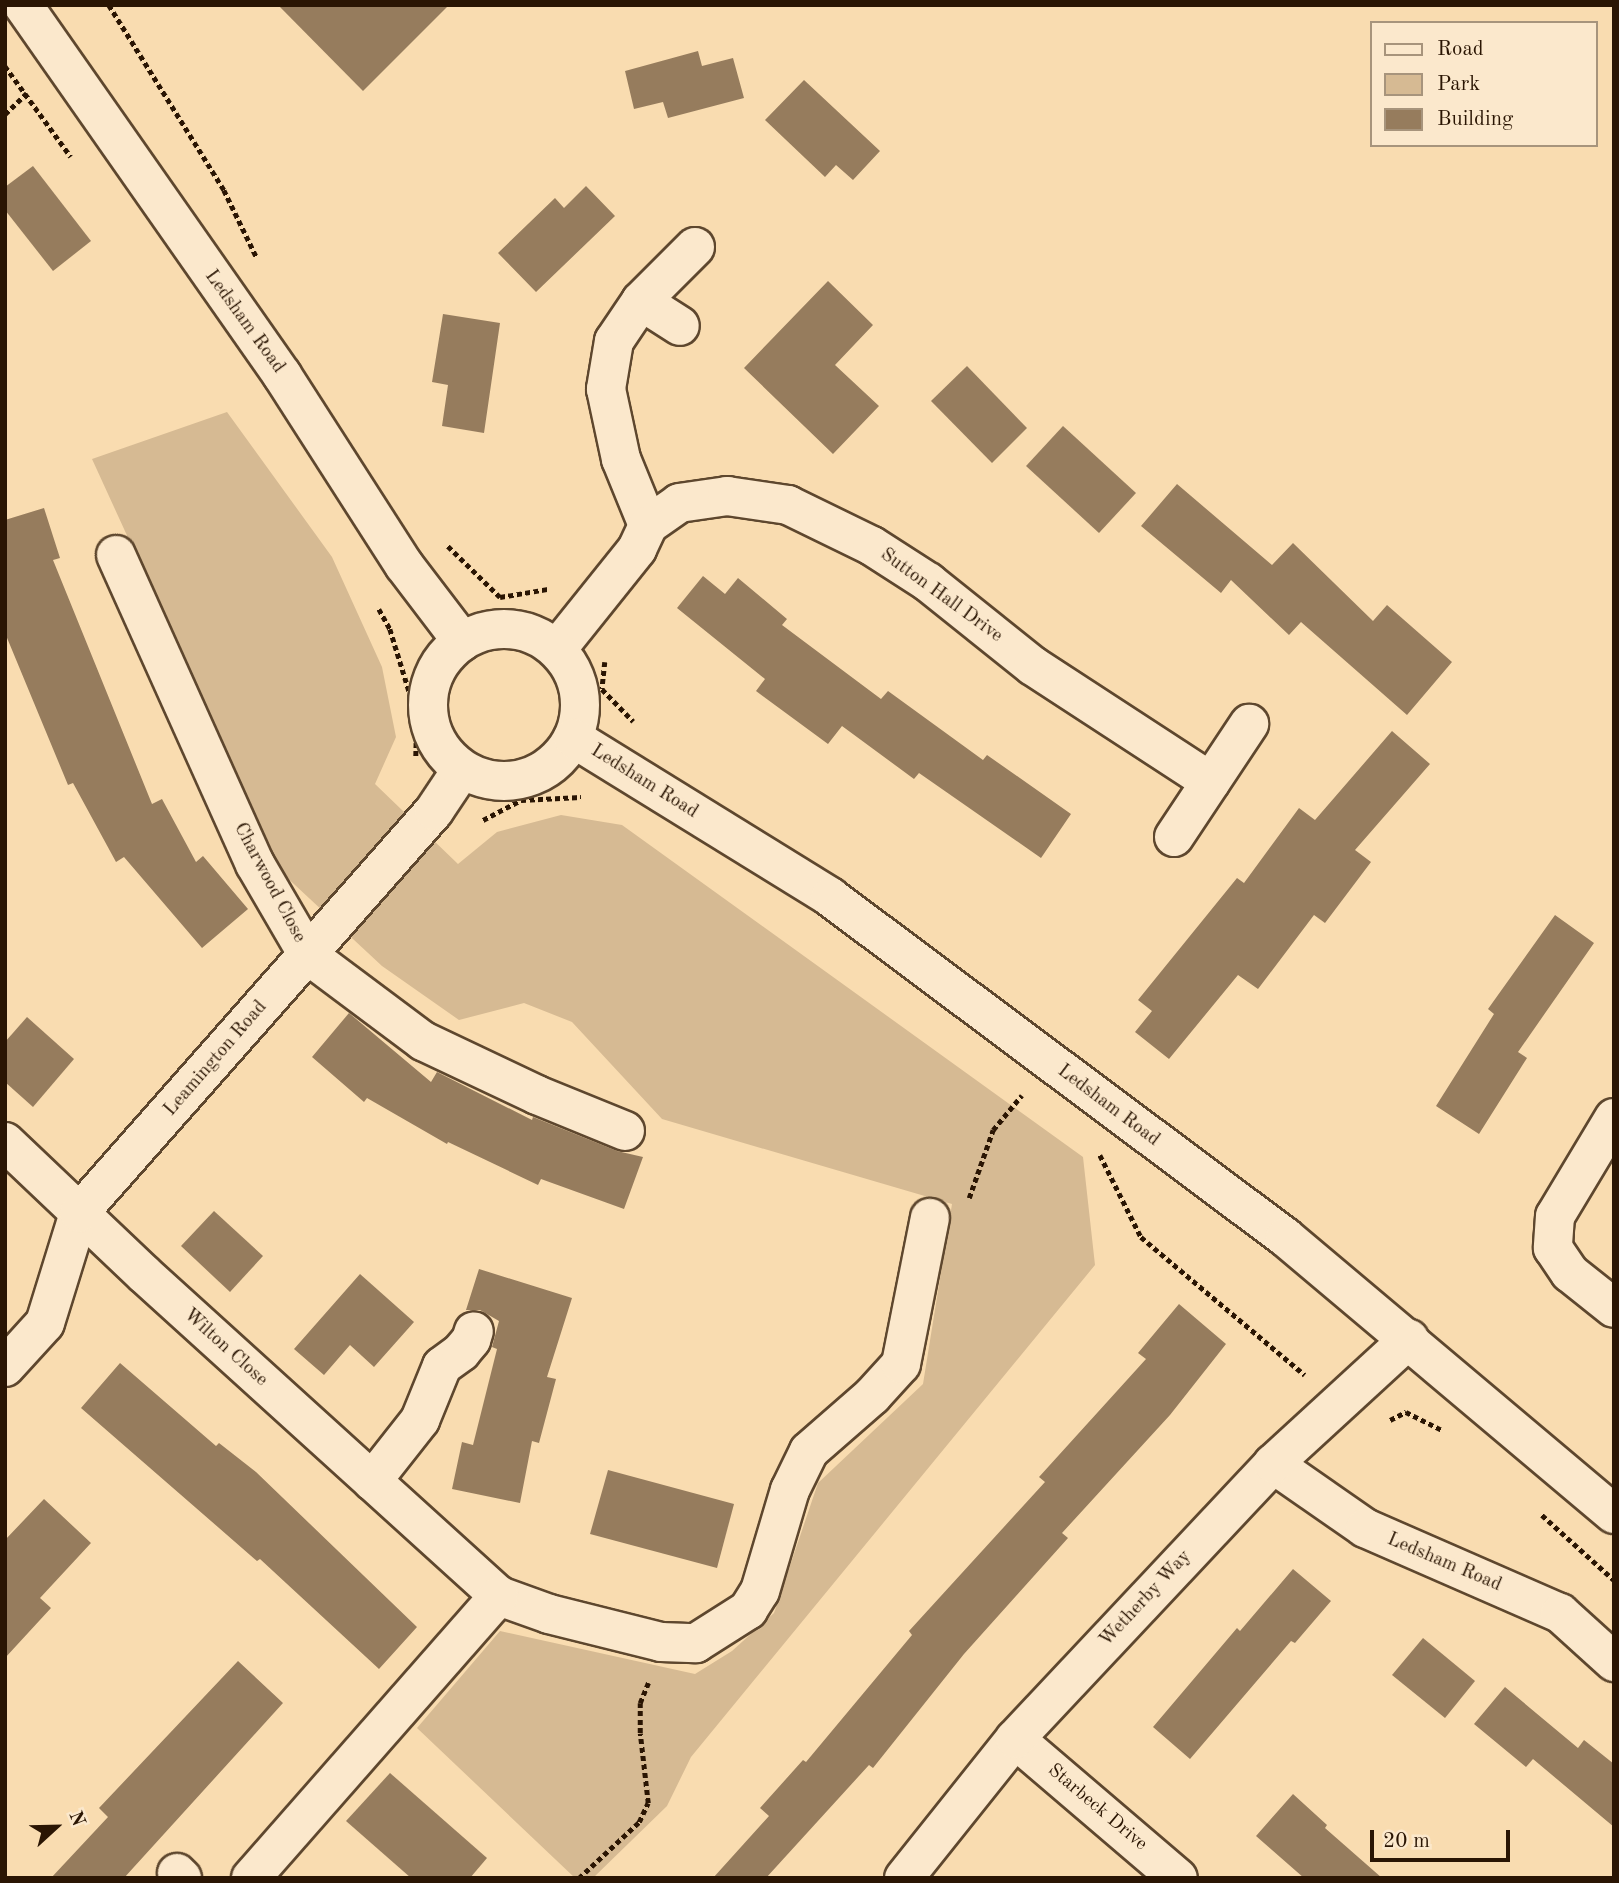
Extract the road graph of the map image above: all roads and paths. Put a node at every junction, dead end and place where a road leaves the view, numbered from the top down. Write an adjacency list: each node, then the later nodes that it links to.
1 (23, 5): 11 (street, Ledsham Road)
2 (109, 5): 4 (path)
3 (695, 247): 5 (street)
4 (262, 269)
5 (641, 301): 6 (street); 7 (street)
6 (680, 326)
7 (648, 525): 10 (street, Sutton Hall Drive); 17 (street, Sutton Hall Drive)
8 (441, 538): 10 (path)
9 (116, 555): 19 (street, Charwood Close)
10 (588, 613): 12 (street, Sutton Hall Drive); 15 (path)
11 (462, 641): 12 (street); 16 (street)
12 (557, 649): 14 (street)
13 (1249, 724): 17 (street)
14 (573, 738): 15 (street, Ledsham Road); 16 (street)
15 (611, 761): 20 (street, Ledsham Road)
16 (462, 769): 19 (street, Leamington Road)
17 (1211, 782): 18 (street)
18 (1174, 837)
19 (307, 955): 22 (street, Charwood Close); 24 (street, Leamington Road)
20 (1052, 1065): 25 (path); 28 (street, Ledsham Road)
21 (1614, 1118): 26 (street)
22 (625, 1130)
23 (5, 1142): 24 (street, Wilton Close)
24 (79, 1213): 29 (street, Leamington Road); 31 (street, Wilton Close)
25 (930, 1218): 33 (street, Wilton Close)
26 (1614, 1308)
27 (474, 1331): 31 (street)
28 (1409, 1339): 30 (street, Wetherby Way); 32 (street, Ledsham Road)
29 (5, 1367)
30 (1273, 1464): 34 (street, Ledsham Road); 36 (street, Wetherby Way)
31 (372, 1481): 33 (street, Wilton Close)
32 (1614, 1514)
33 (499, 1596): 37 (street)
34 (1614, 1662)
35 (649, 1679): 38 (path)
36 (1015, 1739): 39 (street, Wetherby Way); 40 (street, Starbeck Drive)
37 (251, 1878)
38 (579, 1878)
39 (904, 1878)
40 (1178, 1878)

